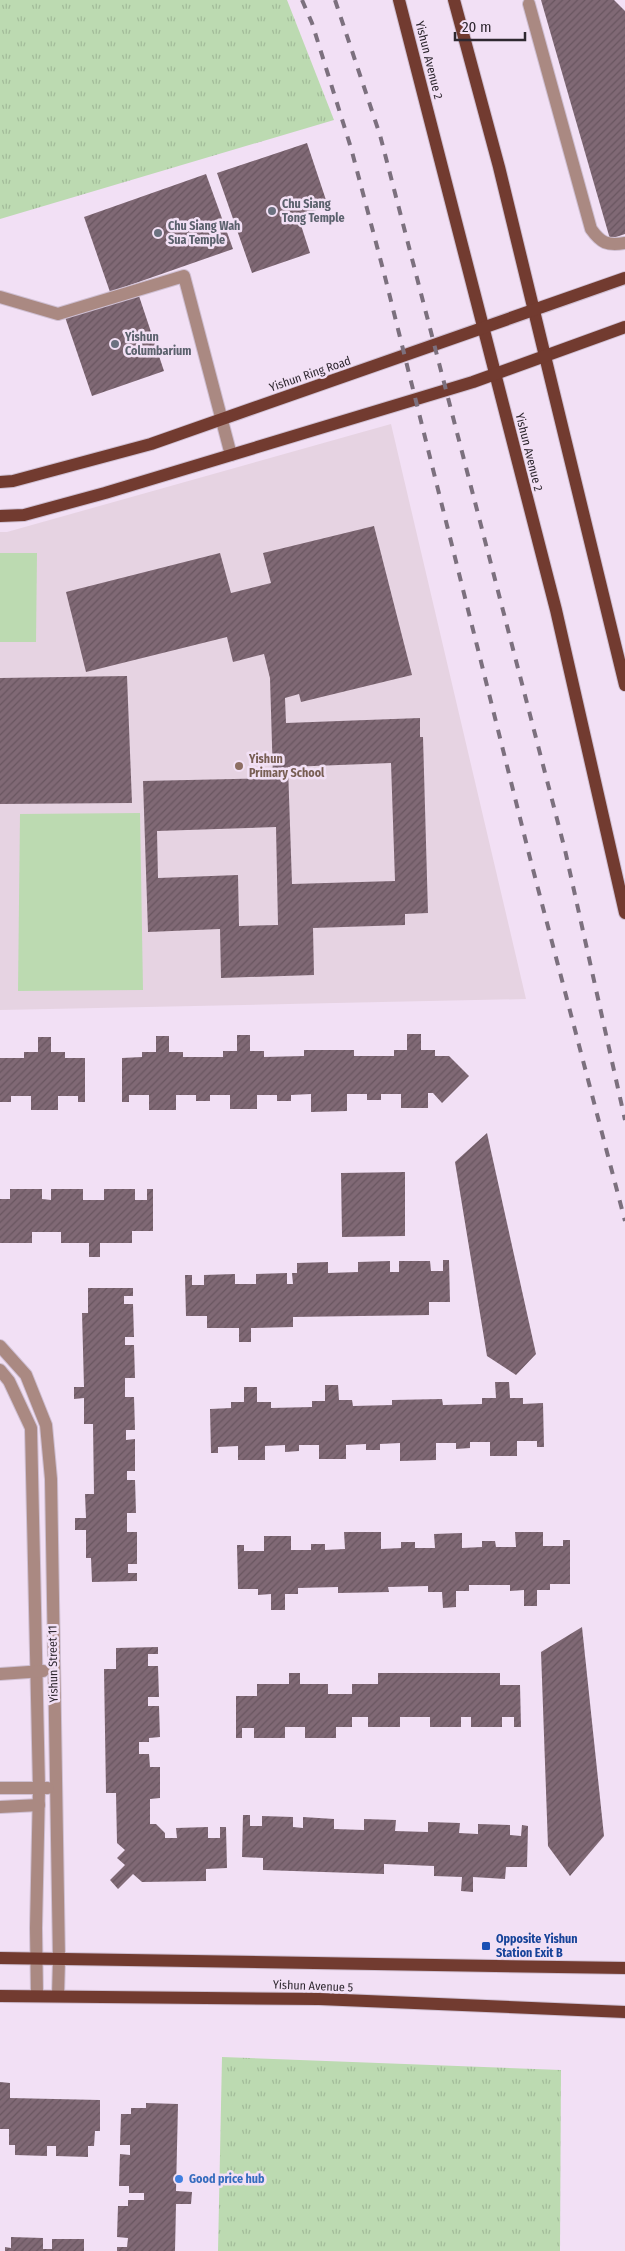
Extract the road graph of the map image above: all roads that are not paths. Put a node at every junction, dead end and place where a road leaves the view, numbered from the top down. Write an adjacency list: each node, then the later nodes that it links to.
1 (399, 0): 9 (main road, Yishun Avenue 2)
2 (454, 0): 7 (main road)
3 (529, 4): 4 (street)
4 (625, 243)
5 (625, 278): 7 (main road, Yishun Ring Road)
6 (0, 297): 12 (street)
7 (534, 311): 9 (main road, Yishun Ring Road); 10 (main road)
8 (625, 327): 10 (main road)
9 (484, 328): 11 (main road, Yishun Avenue 2); 12 (main road, Yishun Ring Road)
10 (545, 356): 11 (main road); 16 (main road)
11 (495, 374): 13 (main road); 17 (main road, Yishun Avenue 2)
12 (222, 420): 13 (street); 14 (main road, Yishun Ring Road)
13 (231, 455): 15 (main road)
14 (0, 482)
15 (0, 516)
16 (625, 685)
17 (625, 913)
18 (0, 1346): 21 (street, Yishun Street 11)
19 (0, 1370): 20 (street, Yishun Street 11)
20 (35, 1618): 21 (street); 23 (street, Yishun Street 11)
21 (52, 1619): 22 (street, Yishun Street 11)
22 (53, 1670): 23 (street); 27 (street, Yishun Street 11)
23 (35, 1671): 24 (street); 26 (street, Yishun Street 11)
24 (0, 1674)
25 (0, 1788): 26 (street)
26 (39, 1788): 27 (street); 28 (street, Yishun Street 11)
27 (55, 1788): 32 (street, Yishun Street 11)
28 (39, 1805): 29 (street); 31 (street, Yishun Street 11)
29 (0, 1807)
30 (0, 1958): 31 (main road, Yishun Avenue 5)
31 (36, 1958): 32 (main road, Yishun Avenue 5); 35 (street, Yishun Street 11)
32 (59, 1960): 33 (main road, Yishun Avenue 5); 36 (street, Yishun Street 11)
33 (625, 1968)
34 (0, 1996): 35 (main road, Yishun Avenue 5)
35 (37, 1996): 36 (main road, Yishun Avenue 5)
36 (58, 1996): 37 (main road, Yishun Avenue 5)
37 (625, 2012)

